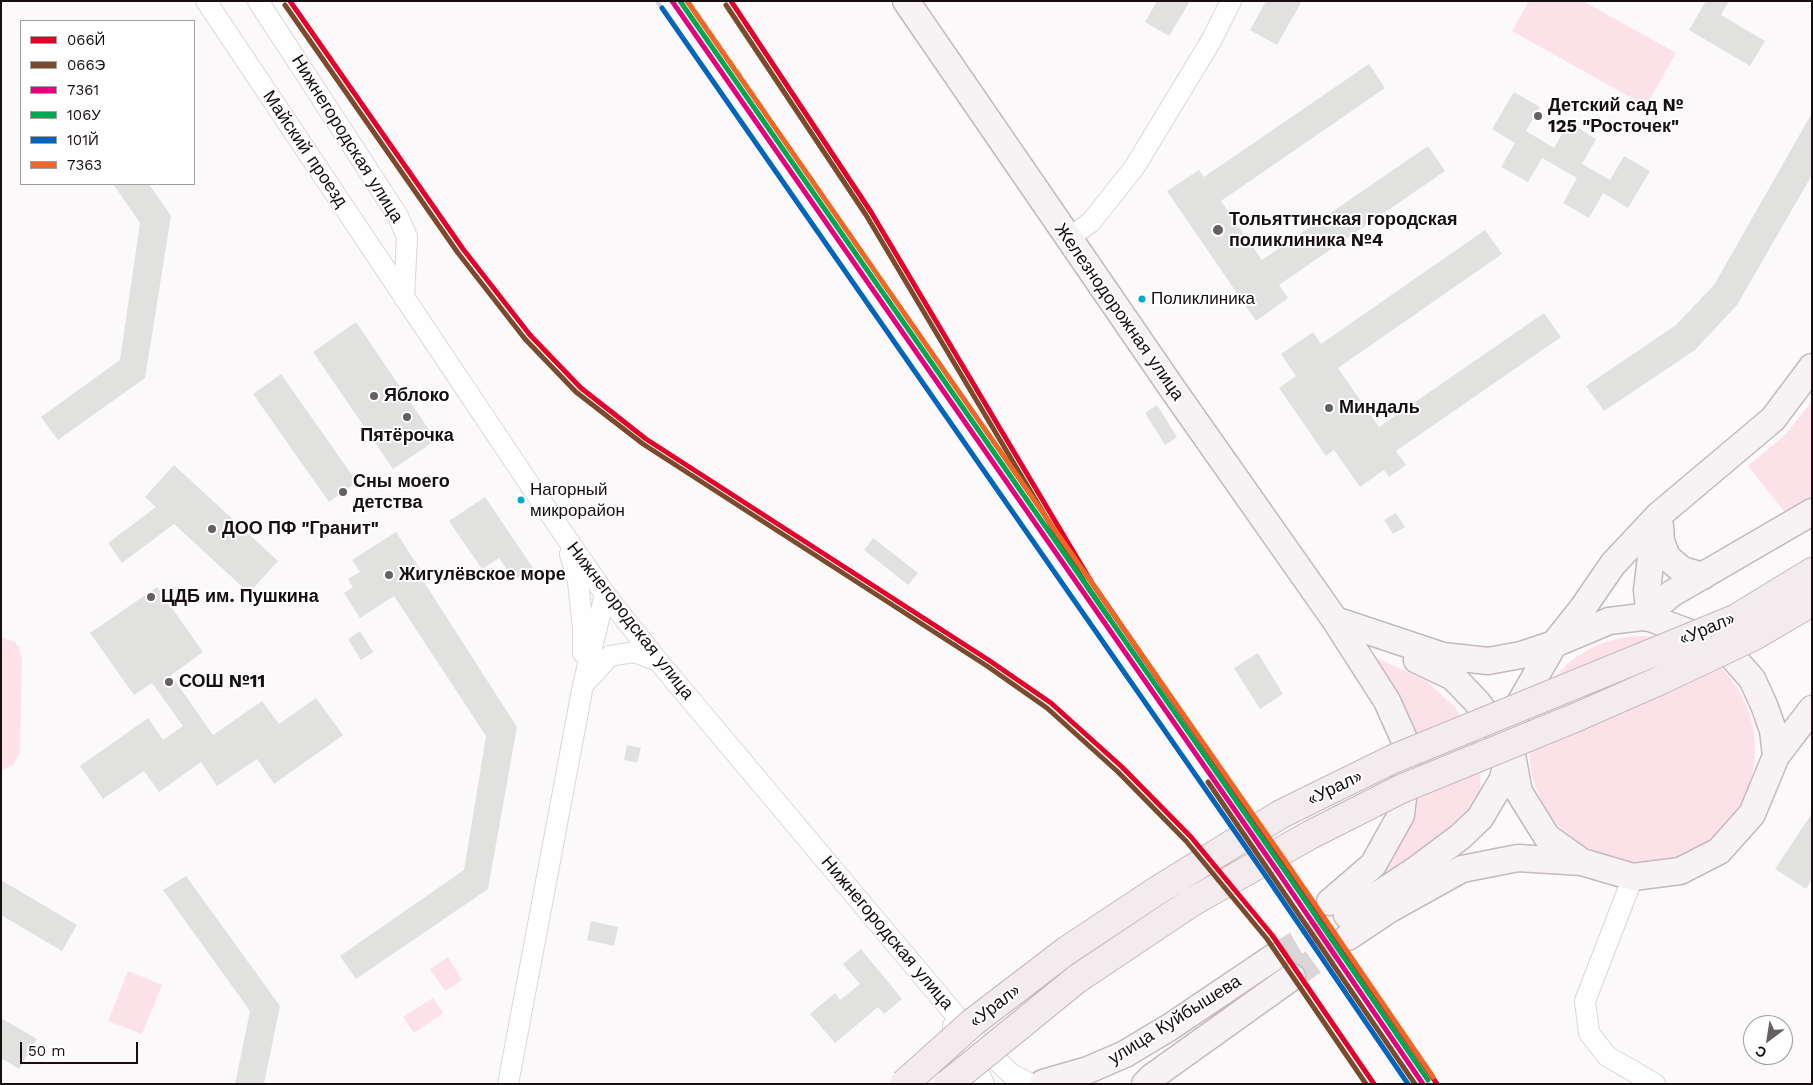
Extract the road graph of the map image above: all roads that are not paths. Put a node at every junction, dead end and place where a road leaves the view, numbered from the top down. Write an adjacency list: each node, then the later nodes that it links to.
1 (206, 1): 6 (street, Майский проезд)
2 (258, 1): 6 (street, Нижнегородская улица)
3 (906, 1): 5 (main road, Железнодорожная улица)
4 (1231, 1): 5 (street)
5 (1069, 238): 16 (main road, Железнодорожная улица)
6 (404, 298): 10 (street, Нижнегородская улица)
7 (1812, 367): 9 (main road)
8 (1812, 512): 12 (main road)
9 (1659, 515): 12 (main road); 15 (main road); 17 (main road)
10 (564, 536): 13 (street, Нижнегородская улица); 19 (street)
11 (1812, 572): 30 (highway, «Урал», bridge)
12 (1703, 576): 15 (main road)
13 (605, 594): 18 (street, Нижнегородская улица); 19 (street)
14 (1812, 602): 31 (highway, «Урал», bridge)
15 (1650, 618): 17 (main road); 22 (main road)
16 (1335, 620): 17 (main road); 21 (main road); 25 (main road, Железнодорожная улица)
17 (1554, 644): 21 (main road)
18 (658, 661): 19 (street); 28 (street, Нижнегородская улица)
19 (583, 685): 29 (street)
20 (1812, 709): 22 (main road)
21 (1511, 750): 23 (main road); 25 (main road)
22 (1776, 756): 24 (main road)
23 (1582, 862): 24 (main road); 25 (main road)
24 (1633, 876): 35 (street)
25 (1342, 918)
26 (1275, 953): 33 (main road, улица Куйбышева)
27 (1292, 977): 34 (main road, улица Куйбышева)
28 (928, 981): 32 (street); 33 (street, Нижнегородская улица)
29 (508, 1084)
30 (904, 1084)
31 (948, 1084)
32 (984, 1084)
33 (1041, 1084)
34 (1145, 1084)
35 (1655, 1084)

